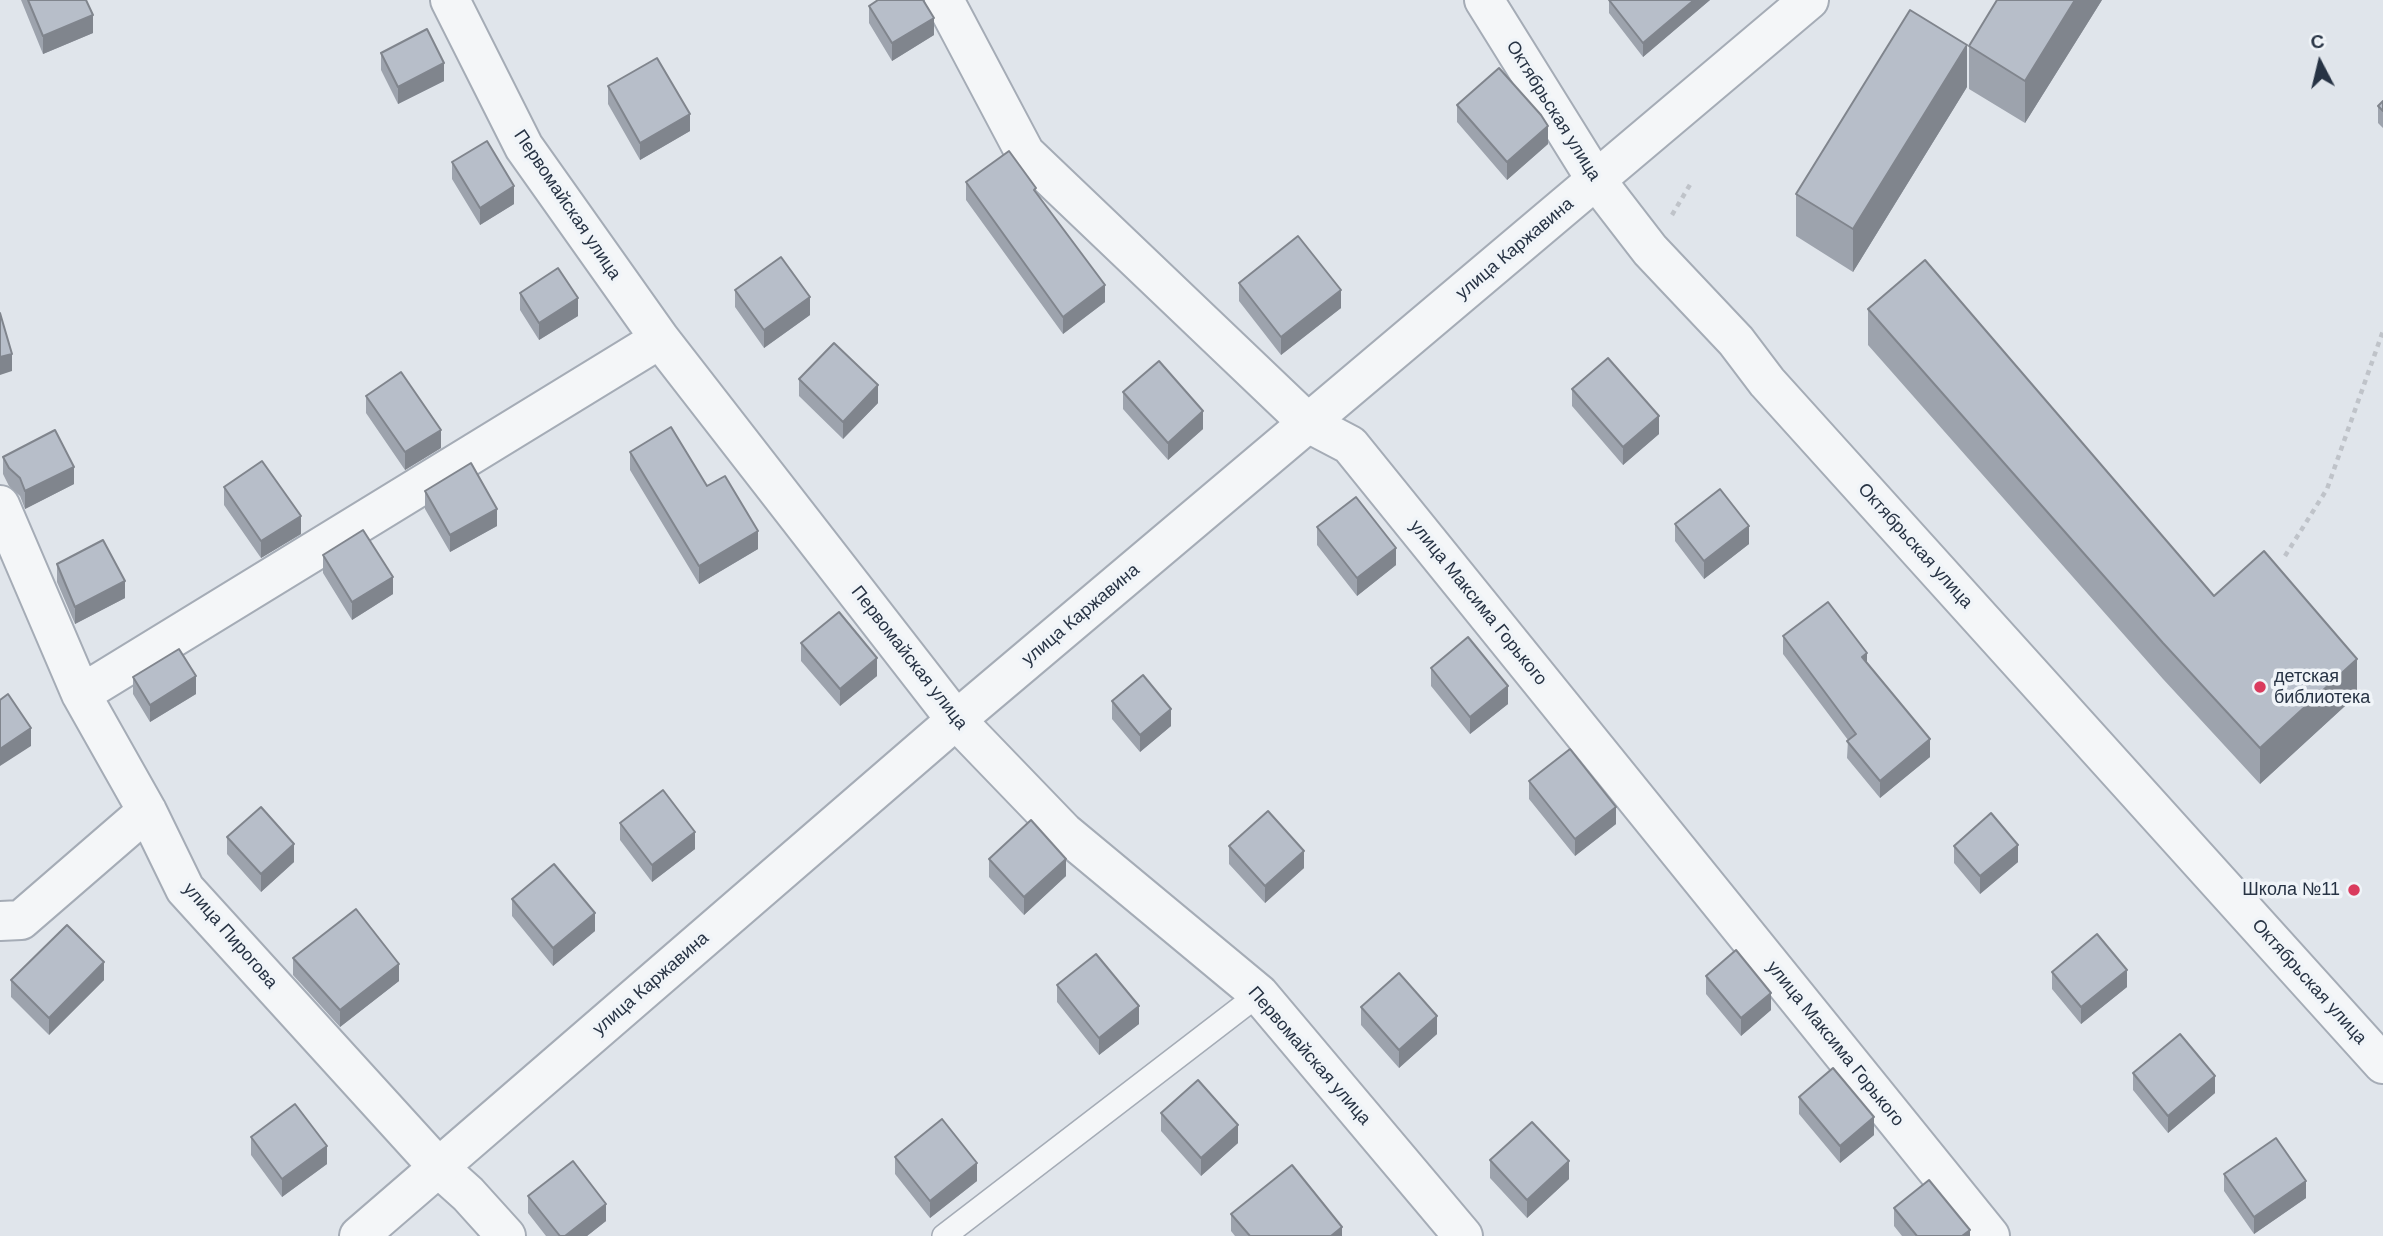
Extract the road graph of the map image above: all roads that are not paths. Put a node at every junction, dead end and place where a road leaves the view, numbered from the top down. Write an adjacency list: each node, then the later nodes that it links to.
1 (450, 0): 6 (street, Первомайская улица)
2 (944, 0): 7 (street, улица Максима Горького)
3 (1484, 0): 5 (street, Октябрьская улица)
4 (1809, 0): 5 (street, улица Каржавина)
5 (1596, 180): 7 (street, улица Каржавина); 14 (street, Октябрьская улица)
6 (660, 339): 9 (street); 10 (street, Первомайская улица)
7 (1308, 423): 10 (street, улица Каржавина); 20 (street, улица Максима Горького)
8 (0, 505): 9 (street, улица Пирогова)
9 (81, 694): 11 (street, улица Пирогова)
10 (956, 720): 13 (street, Первомайская улица); 15 (street, улица Каржавина)
11 (147, 811): 12 (street); 15 (street, улица Пирогова)
12 (7, 927)
13 (1259, 994): 18 (lane); 19 (street, Первомайская улица)
14 (2383, 1064)
15 (439, 1168): 16 (street, улица Каржавина); 17 (street, улица Пирогова)
16 (359, 1236)
17 (506, 1236)
18 (944, 1236)
19 (1463, 1236)
20 (1990, 1236)

